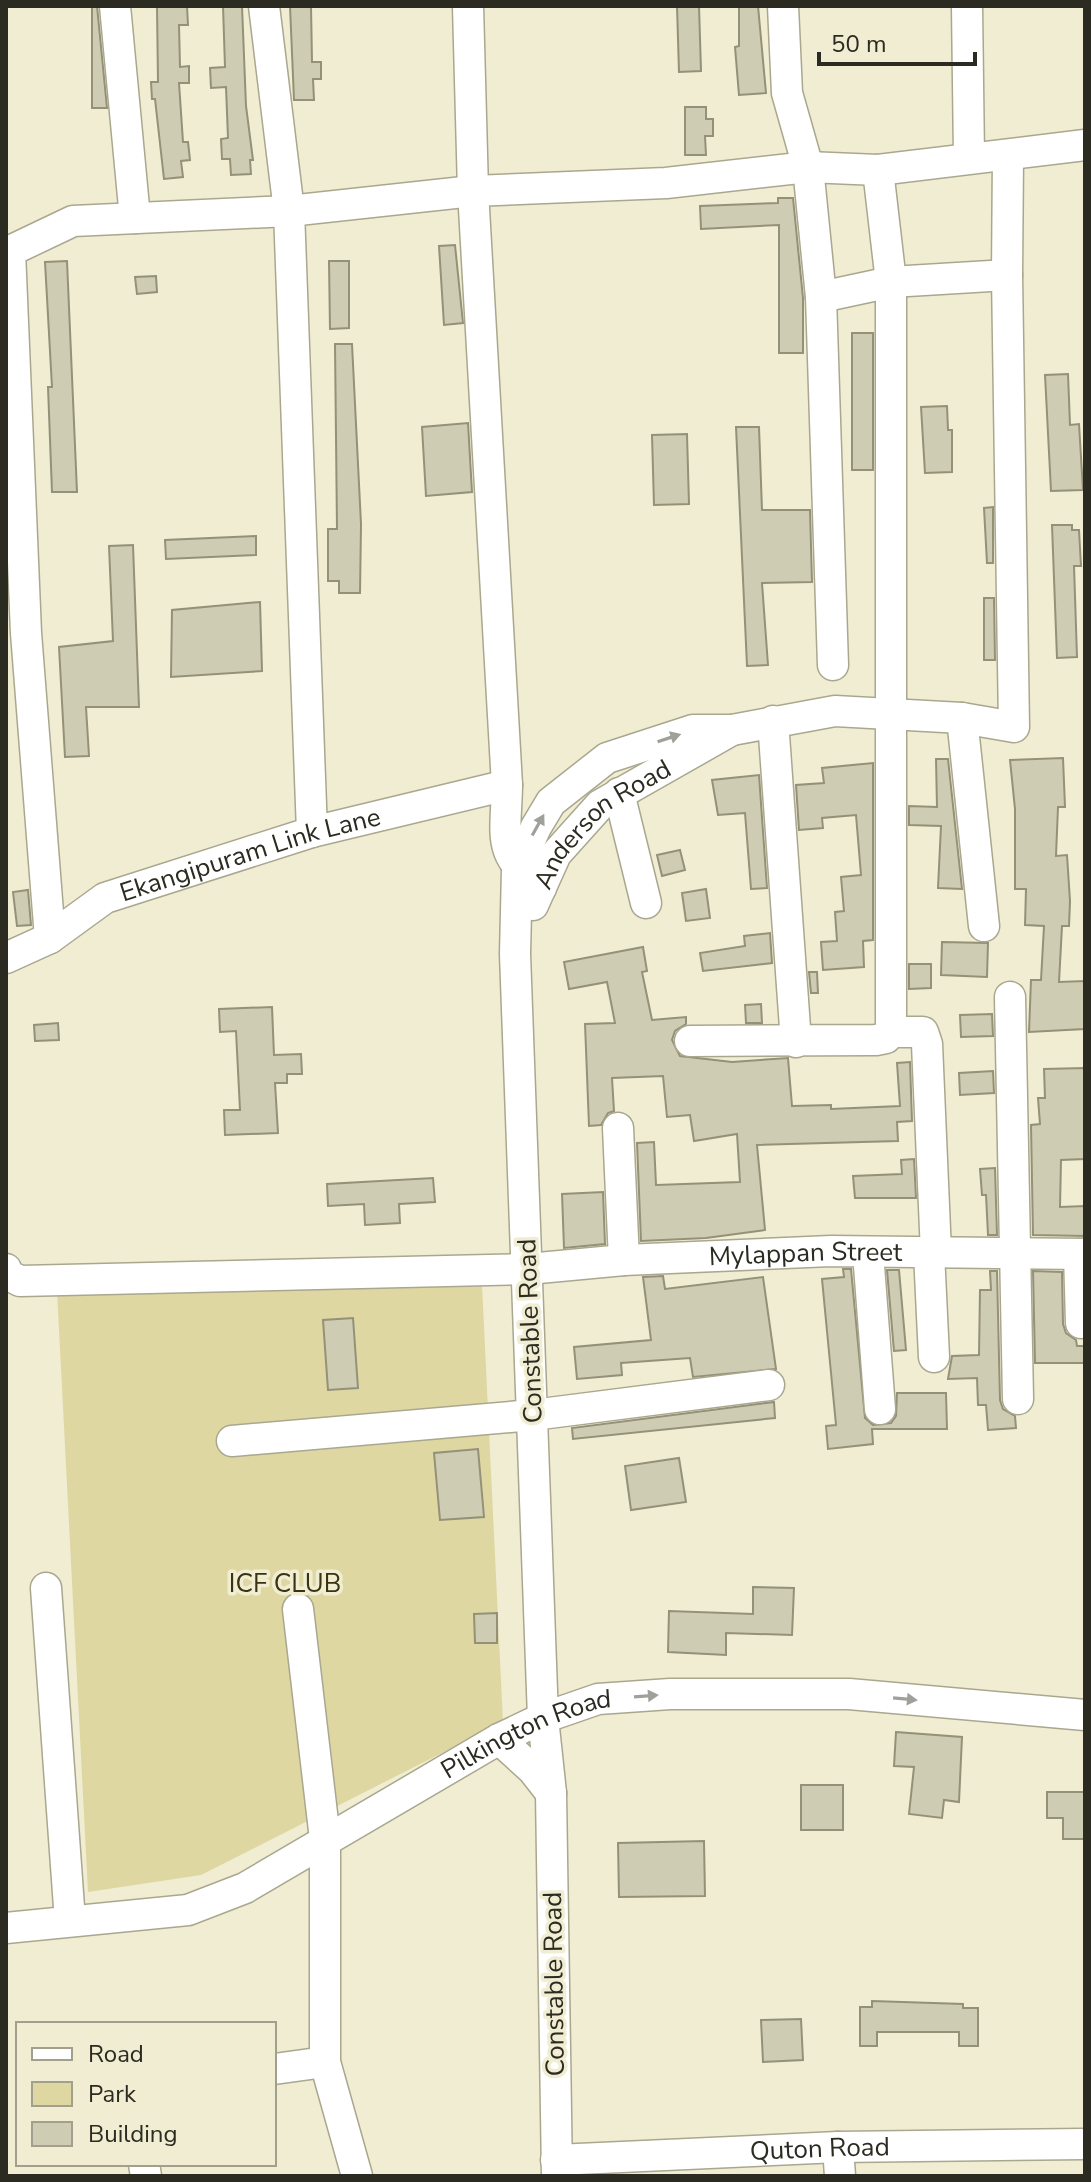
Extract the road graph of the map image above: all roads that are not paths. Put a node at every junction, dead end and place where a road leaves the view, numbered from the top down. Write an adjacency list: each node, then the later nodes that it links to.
1 (115, 6): 13 (street)
2 (264, 6): 12 (street)
3 (468, 6): 11 (street, Constable Road)
4 (783, 6): 9 (street)
5 (967, 6): 8 (street)
6 (1085, 145): 7 (street)
7 (1008, 156): 8 (street); 14 (street)
8 (969, 158): 10 (street)
9 (808, 167): 10 (street); 11 (street); 16 (street)
10 (878, 170): 15 (street)
11 (473, 191): 12 (street); 23 (street, Constable Road)
12 (289, 211): 13 (street); 25 (street)
13 (135, 218): 30 (street)
14 (1007, 275): 15 (street); 19 (street, Anderson Road)
15 (891, 282): 16 (street); 18 (street)
16 (821, 297): 17 (street)
17 (833, 665)
18 (890, 715): 19 (street, Anderson Road); 20 (street, Anderson Road); 34 (street)
19 (962, 718): 29 (street)
20 (773, 721): 21 (street, Anderson Road); 36 (street)
21 (732, 730): 22 (street, Anderson Road, one-way to 21); 24 (street, Anderson Road)
22 (607, 758): 26 (street, Constable Road, one-way to 22)
23 (507, 785): 25 (street, Ekangipuram Link Lane); 26 (street, Constable Road)
24 (619, 793): 27 (street, Anderson Road); 28 (street)
25 (312, 832): 30 (street, Ekangipuram Link Lane)
26 (517, 869): 27 (street); 31 (street, Constable Road)
27 (541, 888): 31 (street, Anderson Road)
28 (646, 903)
29 (984, 926)
30 (50, 938): 32 (street, Ekangipuram Link Lane)
31 (515, 954): 44 (street, Constable Road)
32 (6, 958)
33 (1010, 997): 40 (street)
34 (891, 1032): 36 (street); 39 (street)
35 (690, 1041): 36 (street)
36 (796, 1042)
37 (618, 1128): 42 (street)
38 (868, 1253): 39 (street, Mylappan Street); 42 (street, Mylappan Street); 49 (street)
39 (932, 1253): 40 (street, Mylappan Street); 46 (street)
40 (1017, 1253): 41 (street, Mylappan Street); 48 (street)
41 (1082, 1254): 45 (street)
42 (624, 1260): 44 (street, Mylappan Street)
43 (6, 1269): 44 (street, Mylappan Street)
44 (528, 1269): 50 (street, Constable Road)
45 (1081, 1323)
46 (934, 1357)
47 (769, 1385): 50 (street)
48 (1018, 1399)
49 (880, 1409)
50 (533, 1415): 51 (street); 55 (street, Constable Road)
51 (232, 1441)
52 (46, 1588): 59 (street)
53 (298, 1609): 58 (street)
54 (1085, 1715): 55 (street, Pilkington Road, one-way to 54)
55 (543, 1718): 56 (street, Pilkington Road); 57 (street, Constable Road)
56 (499, 1739): 57 (street); 58 (street, Pilkington Road)
57 (551, 1793): 65 (street, Constable Road)
58 (325, 1839): 59 (street, Pilkington Road); 61 (street)
59 (70, 1921): 60 (street, Pilkington Road)
60 (6, 1928)
61 (325, 2062): 62 (street); 66 (street)
62 (276, 2069)
63 (1085, 2144): 64 (street, Quton Road)
64 (839, 2162): 65 (street, Quton Road)
65 (556, 2168)
66 (357, 2176)

